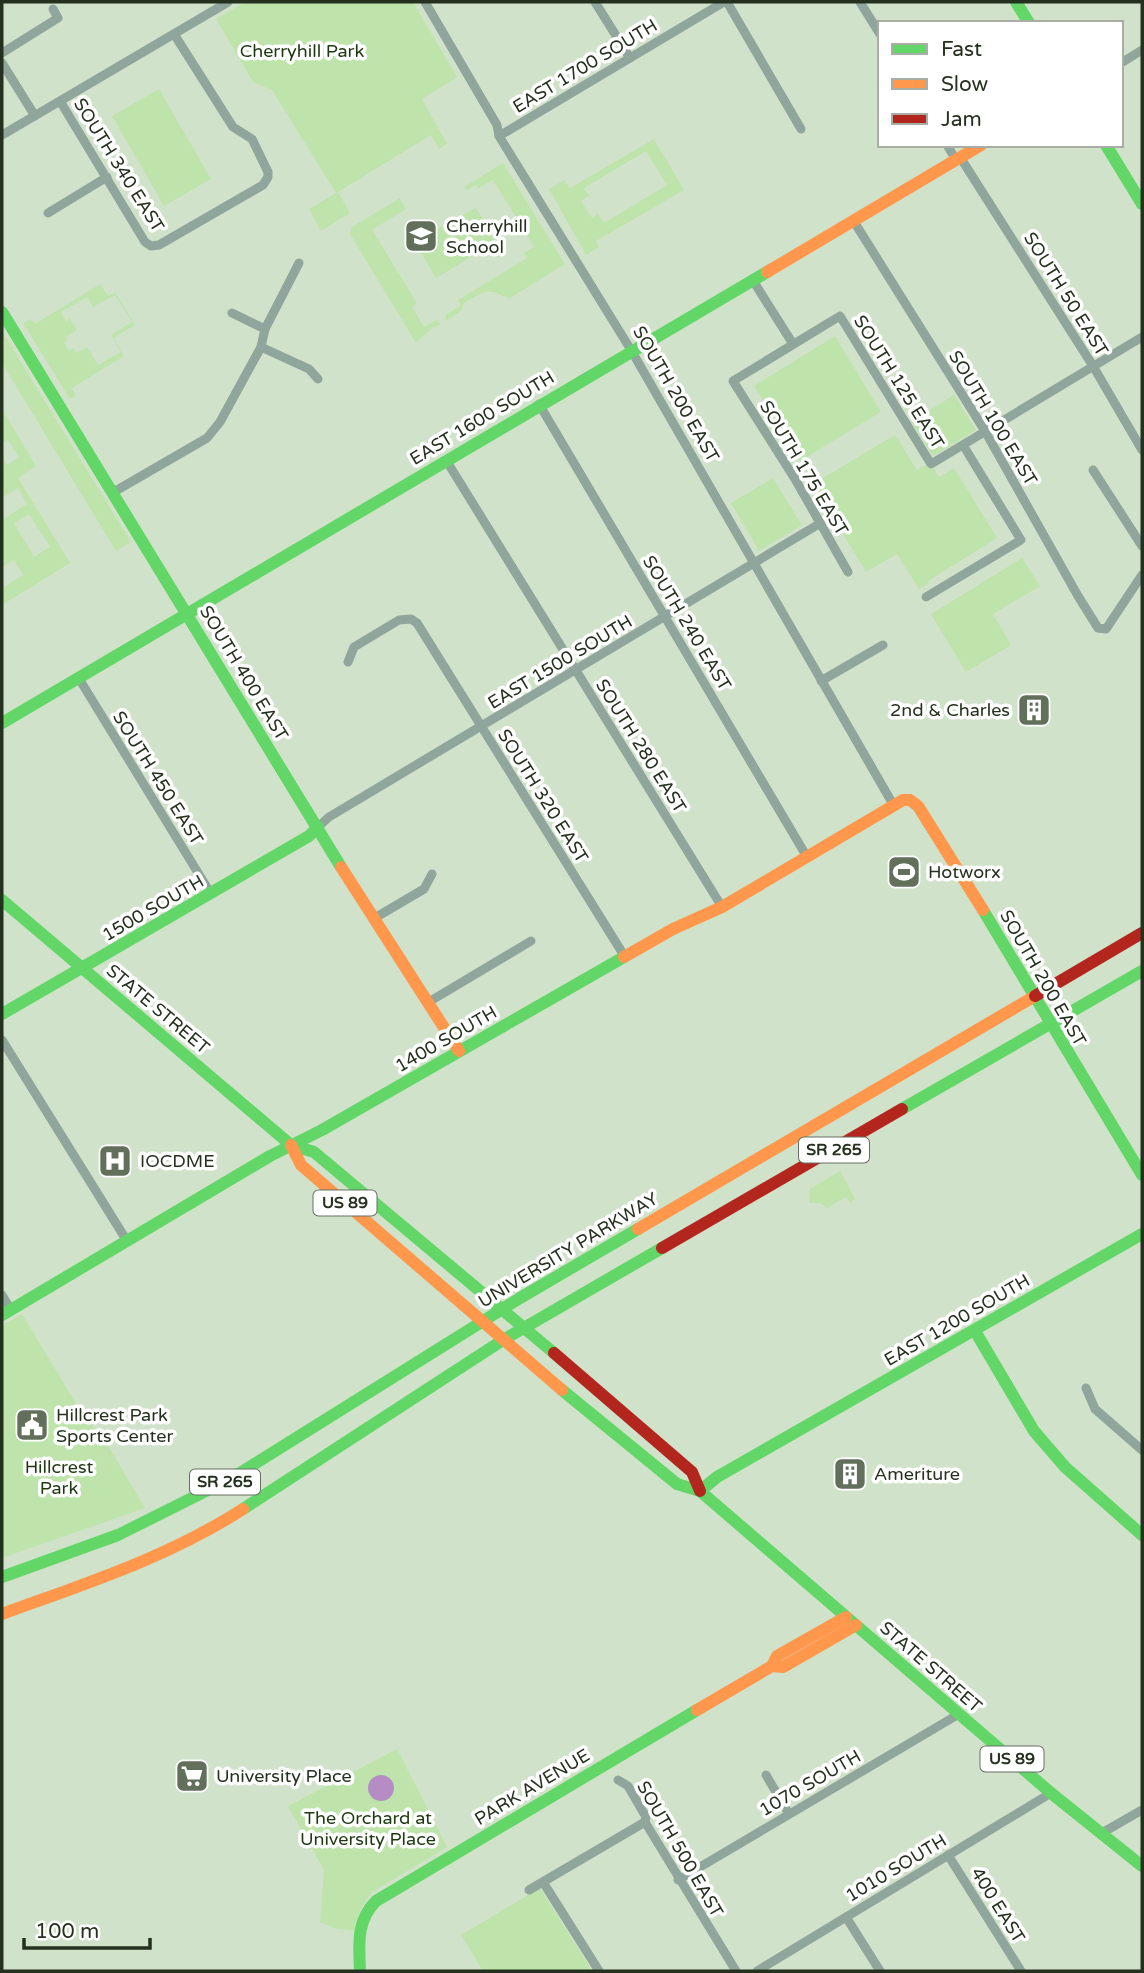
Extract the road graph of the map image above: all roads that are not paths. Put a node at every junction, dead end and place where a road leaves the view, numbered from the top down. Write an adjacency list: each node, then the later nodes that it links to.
1 (228, 2): 10 (street)
2 (425, 2): 20 (street, SOUTH 200 EAST)
3 (595, 2): 13 (street)
4 (725, 2): 13 (street, EAST 1700 SOUTH); 18 (street)
5 (860, 2): 9 (street)
6 (1016, 2): 8 (street)
7 (53, 9): 12 (street)
8 (1028, 21)
9 (878, 31)
10 (174, 34): 16 (street); 25 (street, SOUTH 340 EAST)
11 (1142, 50): 14 (street)
12 (2, 53)
13 (630, 58): 20 (street, EAST 1700 SOUTH)
14 (1123, 62)
15 (2, 63): 17 (street)
16 (61, 101): 17 (street); 25 (street, SOUTH 340 EAST)
17 (35, 116): 19 (street)
18 (801, 130)
19 (2, 135)
20 (499, 136): 37 (street, SOUTH 200 EAST)
21 (949, 147): 24 (street, SOUTH 50 EAST)
22 (977, 147): 24 (street, EAST 1600 SOUTH)
23 (1107, 147): 26 (street)
24 (958, 158): 28 (street, EAST 1600 SOUTH); 38 (street, SOUTH 50 EAST)
25 (107, 177): 27 (street)
26 (1142, 204)
27 (48, 213)
28 (853, 220): 30 (street, EAST 1600 SOUTH); 41 (street, SOUTH 100 EAST)
29 (299, 263): 33 (street)
30 (752, 279): 35 (street); 37 (street, EAST 1600 SOUTH)
31 (2, 312): 46 (street, SOUTH 400 EAST)
32 (232, 313): 33 (street)
33 (265, 329): 36 (street)
34 (1142, 337): 38 (street)
35 (793, 344): 42 (street, SOUTH 125 EAST); 47 (street, SOUTH 175 EAST)
36 (261, 347): 39 (street); 46 (street)
37 (631, 350): 40 (street, EAST 1600 SOUTH); 49 (street, SOUTH 200 EAST)
38 (1093, 366): 41 (street); 43 (street, SOUTH 50 EAST)
39 (318, 379)
40 (539, 404): 44 (street, EAST 1600 SOUTH); 54 (street, SOUTH 240 EAST)
41 (985, 431): 42 (street); 51 (street, SOUTH 100 EAST)
42 (963, 445): 52 (street)
43 (1142, 450)
44 (446, 460): 53 (street, EAST 1600 SOUTH); 57 (street, SOUTH 280 EAST)
45 (1093, 470): 48 (street)
46 (112, 493): 53 (street, SOUTH 400 EAST)
47 (819, 524): 49 (street, EAST 1500 SOUTH); 50 (street, SOUTH 175 EAST)
48 (1142, 546)
49 (752, 564): 54 (street, EAST 1500 SOUTH); 59 (street, SOUTH 200 EAST)
50 (848, 572)
51 (1142, 575)
52 (926, 597)
53 (187, 613): 58 (street, EAST 1600 SOUTH); 64 (street, SOUTH 400 EAST)
54 (666, 618): 57 (street, EAST 1500 SOUTH); 65 (street, SOUTH 240 EAST)
55 (883, 645): 59 (street)
56 (348, 662): 61 (street, SOUTH 320 EAST)
57 (576, 671): 61 (street, EAST 1500 SOUTH); 69 (street, SOUTH 280 EAST)
58 (78, 677): 60 (street, EAST 1600 SOUTH); 67 (street, SOUTH 450 EAST)
59 (821, 681): 63 (street, SOUTH 200 EAST)
60 (2, 723)
61 (481, 727): 64 (street, EAST 1500 SOUTH); 73 (street, SOUTH 320 EAST)
62 (910, 800): 63 (street, 1400 SOUTH); 76 (street, SOUTH 200 EAST)
63 (894, 806): 65 (street, 1400 SOUTH)
64 (318, 827): 67 (street, 1500 SOUTH); 70 (street, SOUTH 400 EAST)
65 (807, 857): 69 (street, 1400 SOUTH)
66 (432, 874): 70 (street)
67 (211, 894): 74 (street, 1500 SOUTH)
68 (2, 900): 74 (street, STATE STREET / US 89)
69 (722, 906): 73 (street, 1400 SOUTH)
70 (373, 919): 77 (street, SOUTH 400 EAST)
71 (1142, 933): 76 (street, UNIVERSITY PARKWAY / SR 265)
72 (531, 941): 77 (street)
73 (625, 957): 81 (street, 1400 SOUTH)
74 (82, 968): 78 (street, 1500 SOUTH); 82 (street, STATE STREET / US 89)
75 (1142, 971): 79 (street, SR 265)
76 (1035, 996): 79 (street, SOUTH 200 EAST); 87 (street, UNIVERSITY PARKWAY / SR 265)
77 (426, 1003): 81 (street, SOUTH 400 EAST)
78 (2, 1014)
79 (1050, 1024): 83 (street, SOUTH 200 EAST); 90 (street, SR 265)
80 (2, 1040): 85 (street)
81 (459, 1051): 82 (street, 1400 SOUTH)
82 (291, 1145): 85 (street, 1400 SOUTH); 87 (street, STATE STREET / US 89); 89 (street, STATE STREET / US 89)
83 (1142, 1175)
84 (1142, 1234): 91 (street, EAST 1200 SOUTH)
85 (127, 1241): 88 (street, 1400 SOUTH)
86 (2, 1295): 88 (street)
87 (503, 1308): 89 (street, UNIVERSITY PARKWAY / SR 265); 90 (street, STATE STREET / US 89)
88 (6, 1313)
89 (482, 1321): 92 (street, STATE STREET / US 89); 97 (street, UNIVERSITY PARKWAY / SR 265)
90 (525, 1328): 92 (street, SR 265); 95 (street, STATE STREET / US 89)
91 (975, 1331): 95 (street, EAST 1200 SOUTH); 96 (street)
92 (503, 1340): 95 (street, STATE STREET / US 89); 98 (street, SR 265)
93 (1086, 1388): 94 (street)
94 (1142, 1450)
95 (700, 1491): 99 (street, STATE STREET / US 89)
96 (1140, 1531)
97 (2, 1577)
98 (2, 1614)
99 (851, 1621): 100 (street, STATE STREET / US 89); 114 (street, PARK AVENUE)
100 (959, 1714): 103 (street, STATE STREET / US 89); 105 (street, 1070 SOUTH)
101 (766, 1775): 105 (street)
102 (618, 1780): 106 (street, SOUTH 500 EAST)
103 (1051, 1793): 107 (street, STATE STREET / US 89); 108 (street, 1010 SOUTH)
104 (1142, 1810): 107 (street)
105 (789, 1814): 110 (street, 1070 SOUTH)
106 (645, 1822): 110 (street, SOUTH 500 EAST); 111 (street)
107 (1102, 1833): 109 (street, STATE STREET / US 89)
108 (948, 1855): 113 (street, 1010 SOUTH); 119 (street, 400 EAST)
109 (1142, 1866)
110 (678, 1880): 116 (street, SOUTH 500 EAST)
111 (543, 1882): 112 (street); 115 (street)
112 (529, 1890)
113 (846, 1917): 117 (street, 1010 SOUTH); 118 (street)
114 (360, 1971)
115 (599, 1971)
116 (736, 1971)
117 (757, 1971)
118 (880, 1971)
119 (1021, 1971)

